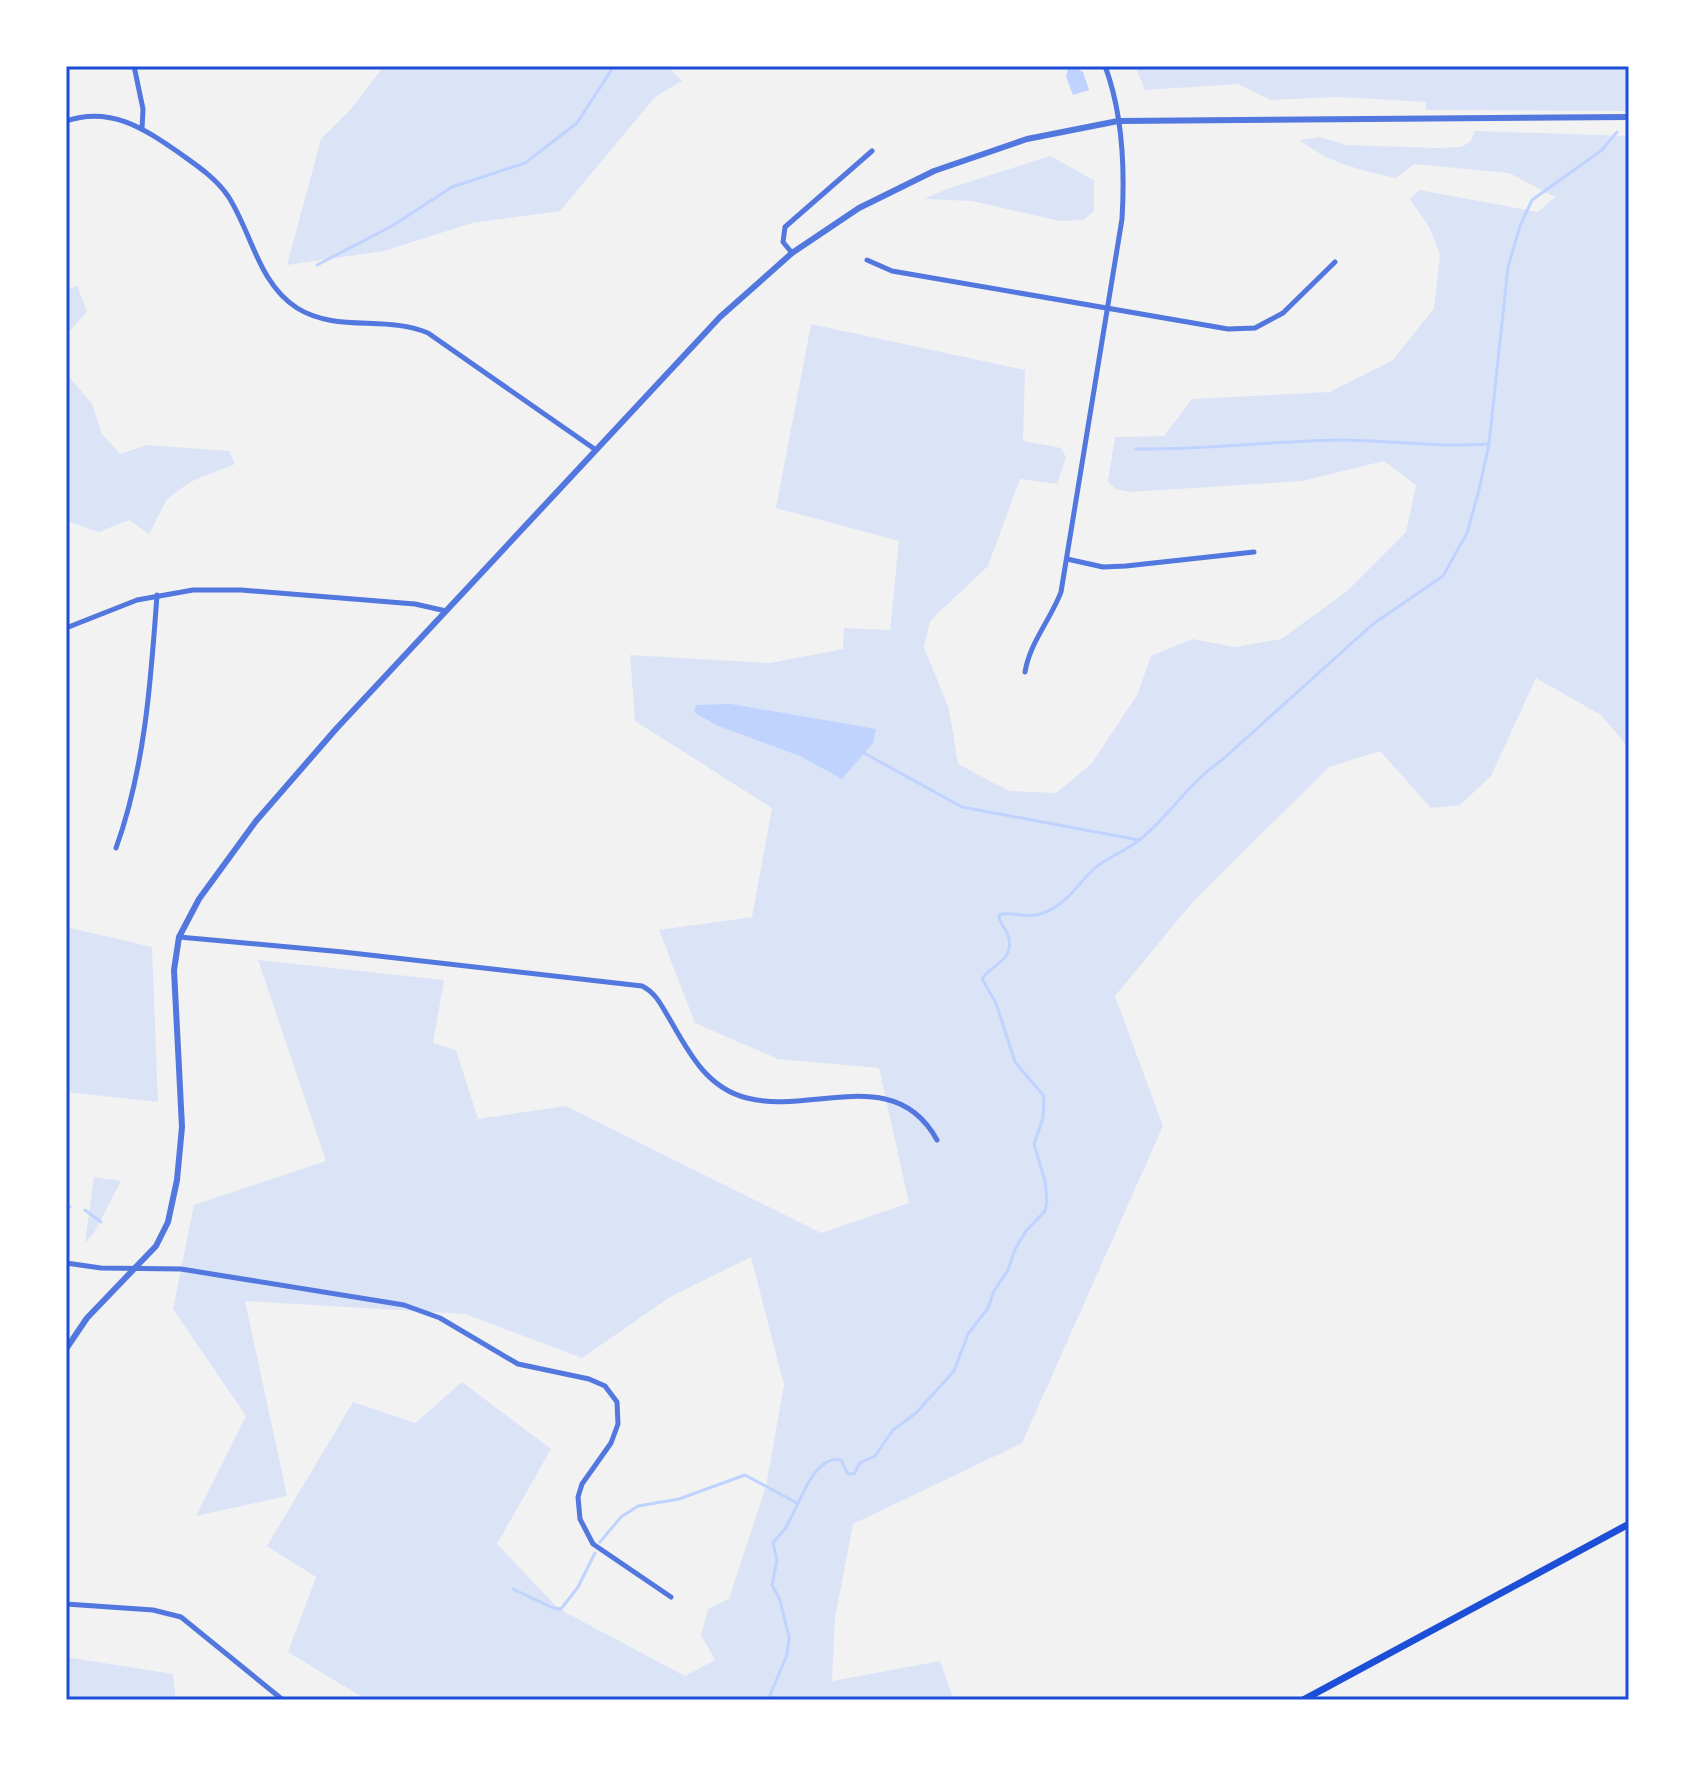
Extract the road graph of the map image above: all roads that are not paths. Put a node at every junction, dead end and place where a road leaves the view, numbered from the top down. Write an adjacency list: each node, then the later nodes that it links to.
1 (134, 66): 6 (street)
2 (1105, 66): 5 (street)
3 (1629, 117): 5 (street)
4 (66, 121): 6 (street)
5 (1118, 121): 8 (street); 11 (street)
6 (142, 129): 12 (street)
7 (872, 151): 8 (street)
8 (792, 253): 12 (street)
9 (867, 260): 11 (street)
10 (1335, 262): 11 (street)
11 (1106, 309): 14 (street)
12 (596, 450): 16 (street)
13 (1254, 552): 14 (street)
14 (1067, 559): 18 (street)
15 (157, 595): 16 (street); 17 (street); 19 (street)
16 (446, 611): 20 (street)
17 (66, 628)
18 (1025, 672)
19 (116, 848)
20 (179, 937): 21 (street); 23 (street)
21 (937, 1140)
22 (66, 1263): 23 (street)
23 (136, 1268): 24 (street); 26 (street)
24 (66, 1349)
25 (1629, 1524): 29 (main road)
26 (671, 1597)
27 (66, 1604): 28 (street)
28 (283, 1700)
29 (1303, 1700)

